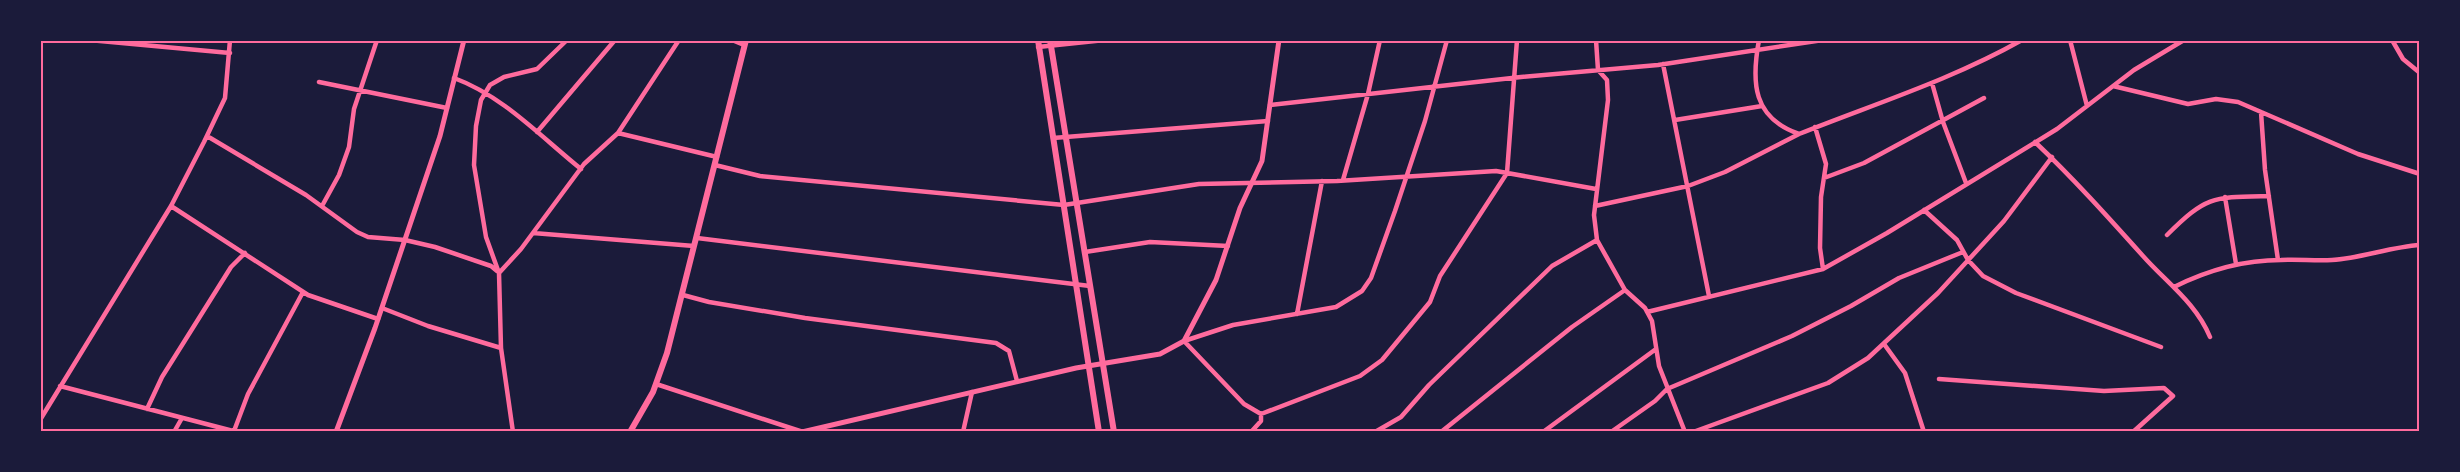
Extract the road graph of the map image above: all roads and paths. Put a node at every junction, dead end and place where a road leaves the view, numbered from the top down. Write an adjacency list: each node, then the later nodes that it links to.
1 (89, 40): 25 (street)
2 (230, 40): 25 (street)
3 (377, 40): 35 (street)
4 (464, 40): 29 (street)
5 (567, 40): 36 (street)
6 (615, 40): 48 (street)
7 (679, 40): 49 (street)
8 (732, 40): 21 (street)
9 (1105, 40): 22 (street)
10 (1279, 40): 39 (street)
11 (1380, 40): 37 (street)
12 (1447, 40): 34 (street)
13 (1516, 40): 30 (street)
14 (1596, 40): 27 (street)
15 (1759, 40): 24 (street)
16 (1823, 40): 24 (street)
17 (2022, 40): 32 (street)
18 (2070, 40): 41 (street)
19 (2184, 40): 33 (street)
20 (2392, 40): 28 (street)
21 (745, 43): 55 (main road)
22 (1051, 43): 23 (street); 53 (main road)
23 (1038, 44): 52 (main road)
24 (1757, 49): 26 (street); 40 (street)
25 (230, 53): 51 (street)
26 (1664, 64): 27 (street); 44 (street)
27 (1599, 70): 30 (street); 68 (street)
28 (2420, 73)
29 (454, 78): 36 (street); 42 (street)
30 (1512, 78): 34 (street); 59 (street)
31 (319, 82): 35 (street)
32 (1932, 83): 46 (street); 47 (street)
33 (2113, 86): 41 (street); 43 (street)
34 (1435, 87): 37 (street); 61 (street)
35 (361, 89): 42 (street); 74 (street)
36 (484, 92): 48 (street); 92 (street)
37 (1368, 94): 39 (street); 63 (street)
38 (1984, 98): 46 (street)
39 (1270, 105): 45 (street)
40 (1762, 106): 44 (street); 50 (street)
41 (2087, 106): 54 (street)
42 (447, 108): 80 (street)
43 (2261, 112): 60 (street); 69 (street)
44 (1675, 120): 67 (street)
45 (1268, 121): 53 (street); 65 (street)
46 (1943, 122): 62 (street); 66 (street)
47 (1815, 127): 50 (street); 62 (street)
48 (537, 132): 58 (street)
49 (618, 133): 55 (street); 58 (street)
50 (1799, 134): 67 (street)
51 (207, 136): 73 (street); 74 (street)
52 (1053, 138): 53 (street); 71 (main road)
53 (1067, 138): 72 (main road)
54 (2036, 142): 56 (street); 66 (street)
55 (717, 157): 57 (main road)
56 (2052, 157): 88 (street); 95 (street)
57 (715, 165): 71 (street); 79 (main road)
58 (581, 169): 77 (street)
59 (1506, 173): 61 (street); 68 (street); 119 (street)
60 (2420, 174)
61 (1406, 176): 63 (street); 102 (street)
62 (1824, 178): 91 (street)
63 (1343, 180): 64 (street)
64 (1323, 181): 65 (street); 102 (street)
65 (1252, 182): 72 (street); 84 (street)
66 (1966, 183): 76 (street)
67 (1688, 186): 75 (street); 99 (street)
68 (1596, 189): 75 (street)
69 (2269, 196): 70 (street); 89 (street)
70 (2225, 197): 78 (street); 90 (street)
71 (1064, 205): 72 (street); 93 (main road)
72 (1077, 205): 85 (main road)
73 (171, 206): 87 (street); 115 (street)
74 (322, 206): 80 (street)
75 (1595, 207): 81 (street)
76 (1924, 210): 86 (street); 91 (street)
77 (533, 233): 83 (street); 92 (street)
78 (2167, 235)
79 (697, 238): 83 (main road); 93 (street)
80 (405, 240): 92 (street); 100 (street)
81 (1597, 240): 96 (street); 133 (street)
82 (2420, 245): 89 (street)
83 (695, 246): 98 (main road)
84 (1227, 246): 85 (street); 105 (street)
85 (1085, 252): 94 (main road)
86 (1963, 252): 88 (street); 116 (street)
87 (245, 253): 97 (street); 118 (street)
88 (1968, 260): 106 (street); 107 (street)
89 (2278, 260): 90 (street)
90 (2236, 264): 95 (street)
91 (1823, 269): 99 (street)
92 (499, 273): 108 (street)
93 (1077, 284): 94 (street); 111 (main road)
94 (1090, 286): 110 (main road)
95 (2174, 286): 104 (street)
96 (1625, 290): 101 (street); 134 (street)
97 (303, 292): 103 (street); 123 (street)
98 (682, 295): 113 (street); 114 (main road)
99 (1709, 296): 101 (street)
100 (382, 308): 103 (street); 108 (street)
101 (1647, 312): 109 (street)
102 (1297, 314): 105 (street)
103 (378, 319): 126 (street)
104 (2210, 337)
105 (1184, 341): 110 (street); 119 (street)
106 (1884, 344): 138 (street); 139 (street)
107 (2161, 347)
108 (501, 348): 127 (street)
109 (1656, 349): 116 (street); 135 (street)
110 (1103, 363): 111 (street); 131 (main road)
111 (1089, 365): 113 (street); 130 (main road)
112 (1939, 379): 140 (street)
113 (1017, 381): 117 (street)
114 (657, 384): 124 (street); 128 (main road)
115 (60, 386): 118 (street); 121 (street)
116 (1667, 389): 136 (street); 137 (street)
117 (972, 392): 122 (street); 129 (street)
118 (147, 409): 120 (street)
119 (1261, 414): 132 (street)
120 (182, 418): 123 (street); 125 (street)
121 (40, 420)
122 (812, 430): 124 (street)
123 (236, 431)
124 (803, 431)
125 (174, 432)
126 (336, 432)
127 (513, 432)
128 (630, 432)
129 (963, 432)
130 (1099, 432)
131 (1114, 432)
132 (1251, 432)
133 (1375, 432)
134 (1441, 432)
135 (1543, 432)
136 (1611, 432)
137 (1685, 432)
138 (1693, 432)
139 (1924, 432)
140 (2133, 432)

